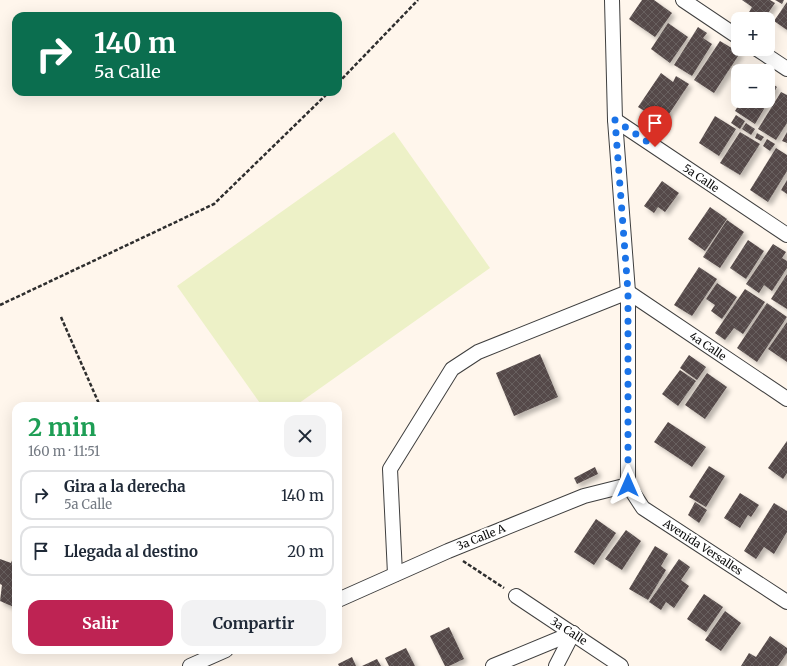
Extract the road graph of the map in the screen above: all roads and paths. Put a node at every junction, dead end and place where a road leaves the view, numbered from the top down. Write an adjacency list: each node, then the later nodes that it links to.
1 (418, 0): 7 (path)
2 (612, 0): 9 (street)
3 (683, 0): 4 (street)
4 (731, 32)
5 (768, 56): 6 (street)
6 (787, 69)
7 (342, 79)
8 (325, 96): 12 (path)
9 (615, 120): 10 (street, 5a Calle); 11 (street)
10 (787, 236)
11 (628, 292): 14 (street, 4a Calle); 16 (street); 18 (street)
12 (0, 305)
13 (61, 317): 15 (path)
14 (787, 399)
15 (98, 402)
16 (628, 485): 17 (street, 3a Calle A); 21 (street, Avenida Versalles)
17 (448, 551): 18 (street, 3a Calle A); 19 (path)
18 (395, 574): 20 (street, 3a Calle A)
19 (516, 596): 22 (street, 3a Calle)
20 (342, 598)
21 (787, 602)
22 (573, 632): 25 (street); 26 (street); 27 (street, 3a Calle)
23 (217, 654): 24 (street)
24 (190, 666)
25 (493, 666)
26 (556, 666)
27 (622, 666)

